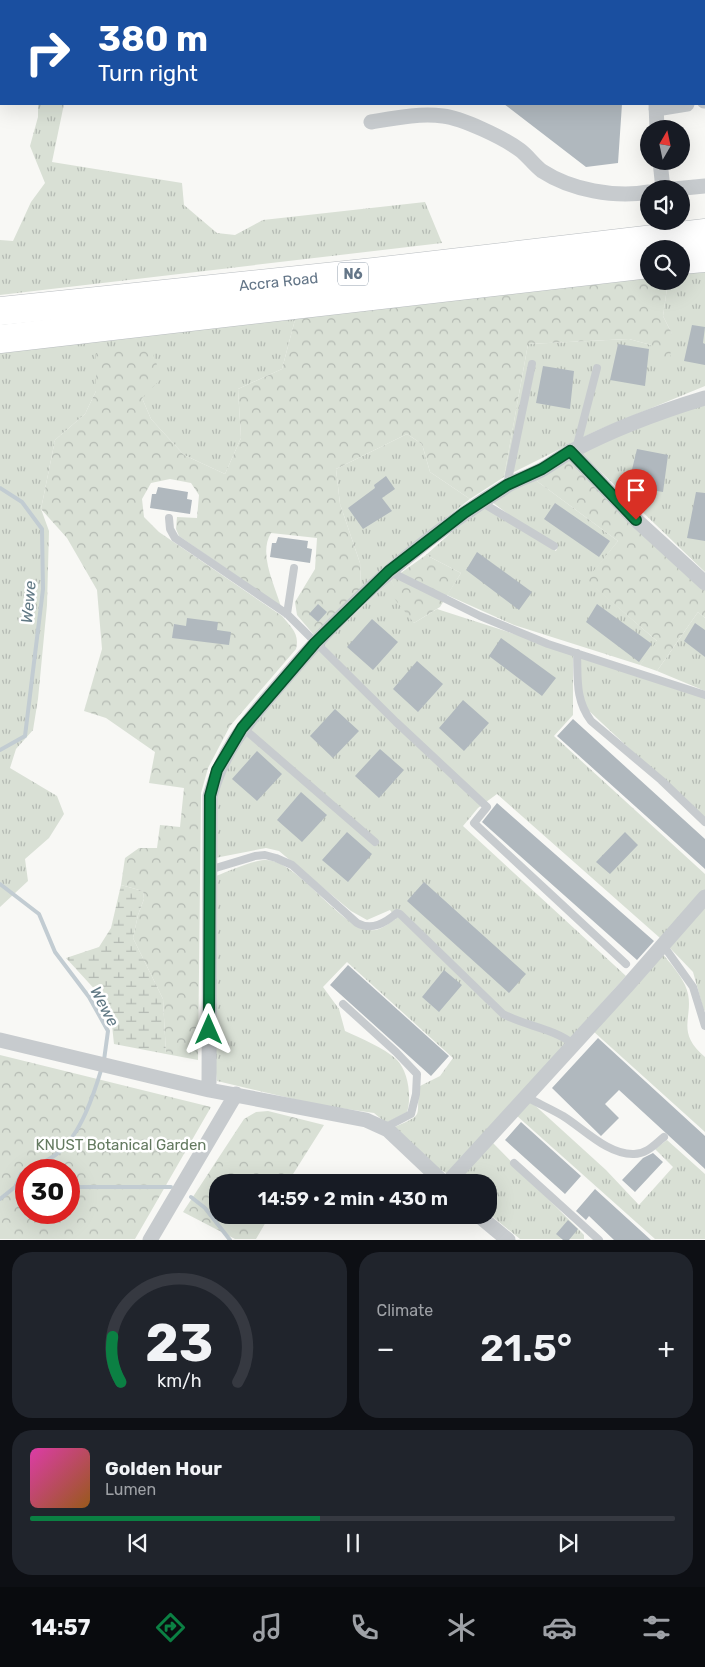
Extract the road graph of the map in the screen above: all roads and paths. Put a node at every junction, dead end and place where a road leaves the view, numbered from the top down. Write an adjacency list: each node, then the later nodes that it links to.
1 (672, 105): 2 (street)
2 (656, 106): 3 (street)
3 (657, 120)
4 (371, 122): 7 (street)
5 (705, 186): 6 (street)
6 (690, 187)
7 (640, 194)
8 (705, 233): 9 (highway, Accra Road / N6)
9 (667, 236): 13 (highway, Accra Road / N6)
10 (705, 258): 11 (highway)
11 (690, 259)
12 (640, 265): 14 (highway, Accra Road / N6)
13 (0, 311)
14 (0, 339)
15 (532, 364): 19 (lane)
16 (597, 368): 18 (lane)
17 (705, 398): 18 (street)
18 (573, 450): 19 (street); 25 (street)
19 (507, 485): 20 (street)
20 (482, 502): 22 (lane); 24 (street)
21 (169, 518): 26 (lane)
22 (554, 546)
23 (294, 568): 26 (lane)
24 (389, 571): 27 (street); 28 (lane)
25 (705, 583)
26 (287, 614): 27 (lane)
27 (315, 643): 30 (street); 36 (lane)
28 (576, 653): 29 (lane); 31 (lane)
29 (705, 695)
30 (242, 728): 32 (lane); 33 (street)
31 (705, 822)
32 (375, 842)
33 (208, 870): 40 (lane); 41 (street)
34 (705, 897): 35 (street)
35 (663, 945): 38 (lane); 40 (street)
36 (626, 964)
37 (343, 1004): 44 (lane)
38 (705, 1026)
39 (0, 1040): 41 (street)
40 (573, 1044): 43 (street)
41 (210, 1090): 42 (street)
42 (236, 1094): 44 (street); 50 (street)
43 (525, 1096): 45 (lane); 48 (street)
44 (384, 1128): 47 (street)
45 (664, 1136)
46 (514, 1163): 52 (lane)
47 (435, 1174)
48 (455, 1174)
49 (489, 1224): 51 (street)
50 (150, 1240)
51 (508, 1240)
52 (599, 1240)

